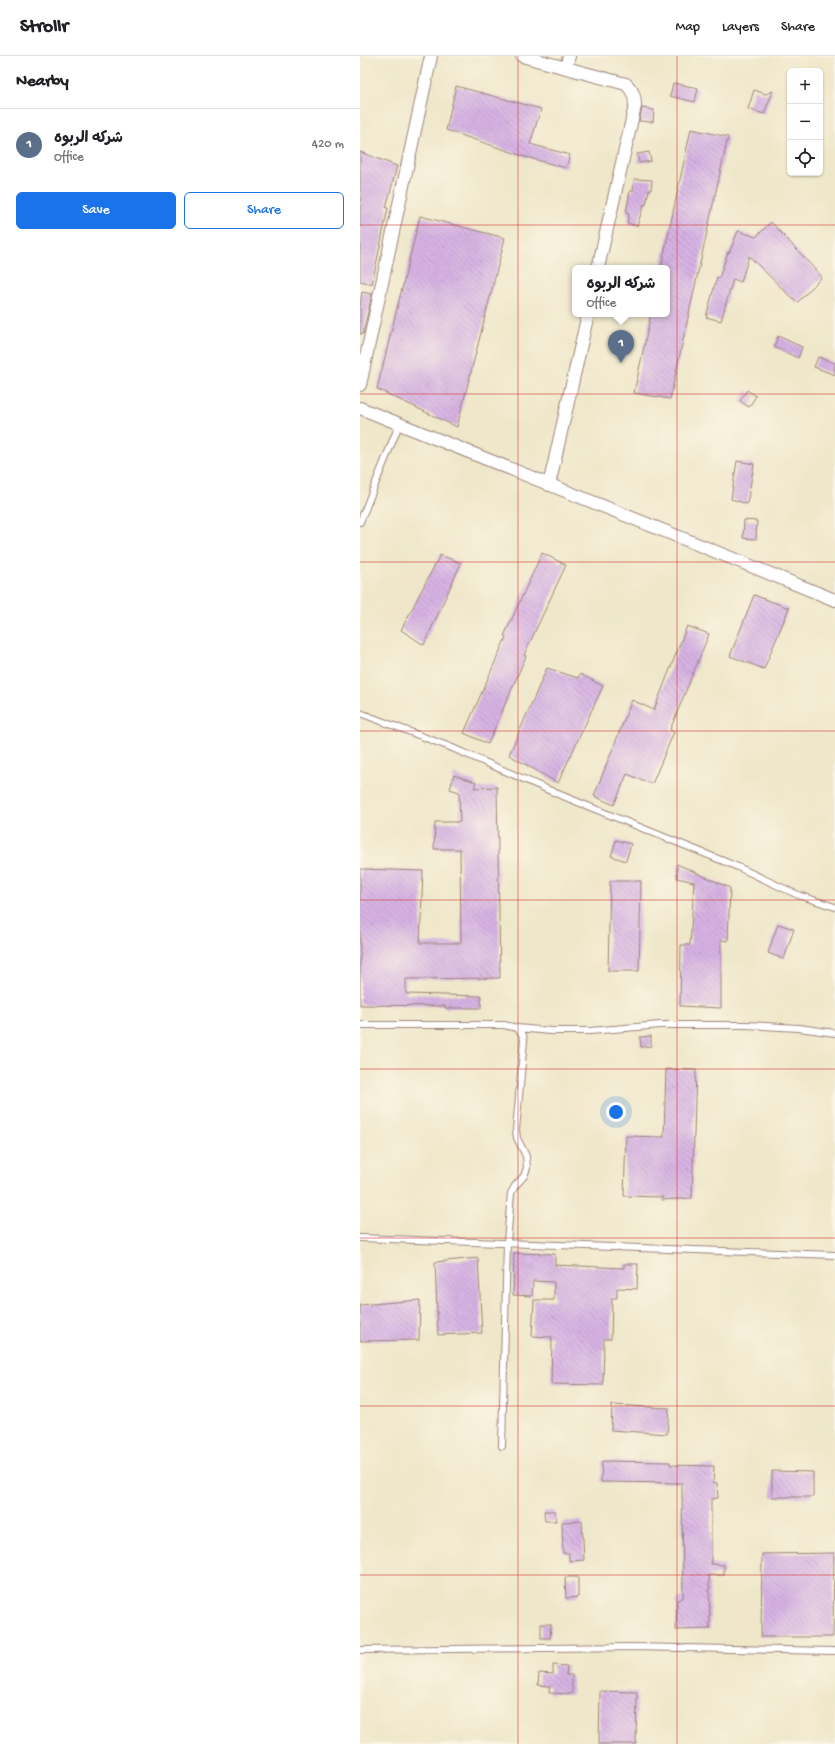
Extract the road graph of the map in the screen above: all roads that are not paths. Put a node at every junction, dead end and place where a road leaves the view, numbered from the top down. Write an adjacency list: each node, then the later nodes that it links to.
1 (431, 56): 6 (street)
2 (522, 56): 3 (street)
3 (567, 62): 4 (street)
4 (599, 265)
5 (587, 317): 9 (street)
6 (360, 385)
7 (360, 408): 8 (street)
8 (399, 425): 9 (street); 10 (lane)
9 (549, 485): 11 (street)
10 (360, 522)
11 (835, 600)
12 (360, 713): 13 (lane)
13 (835, 907)
14 (360, 1025): 15 (lane)
15 (517, 1028): 16 (lane); 18 (lane)
16 (835, 1033)
17 (360, 1238): 18 (lane)
18 (507, 1242): 19 (lane); 20 (lane)
19 (835, 1255)
20 (502, 1446)
21 (360, 1650): 22 (lane)
22 (835, 1652)

